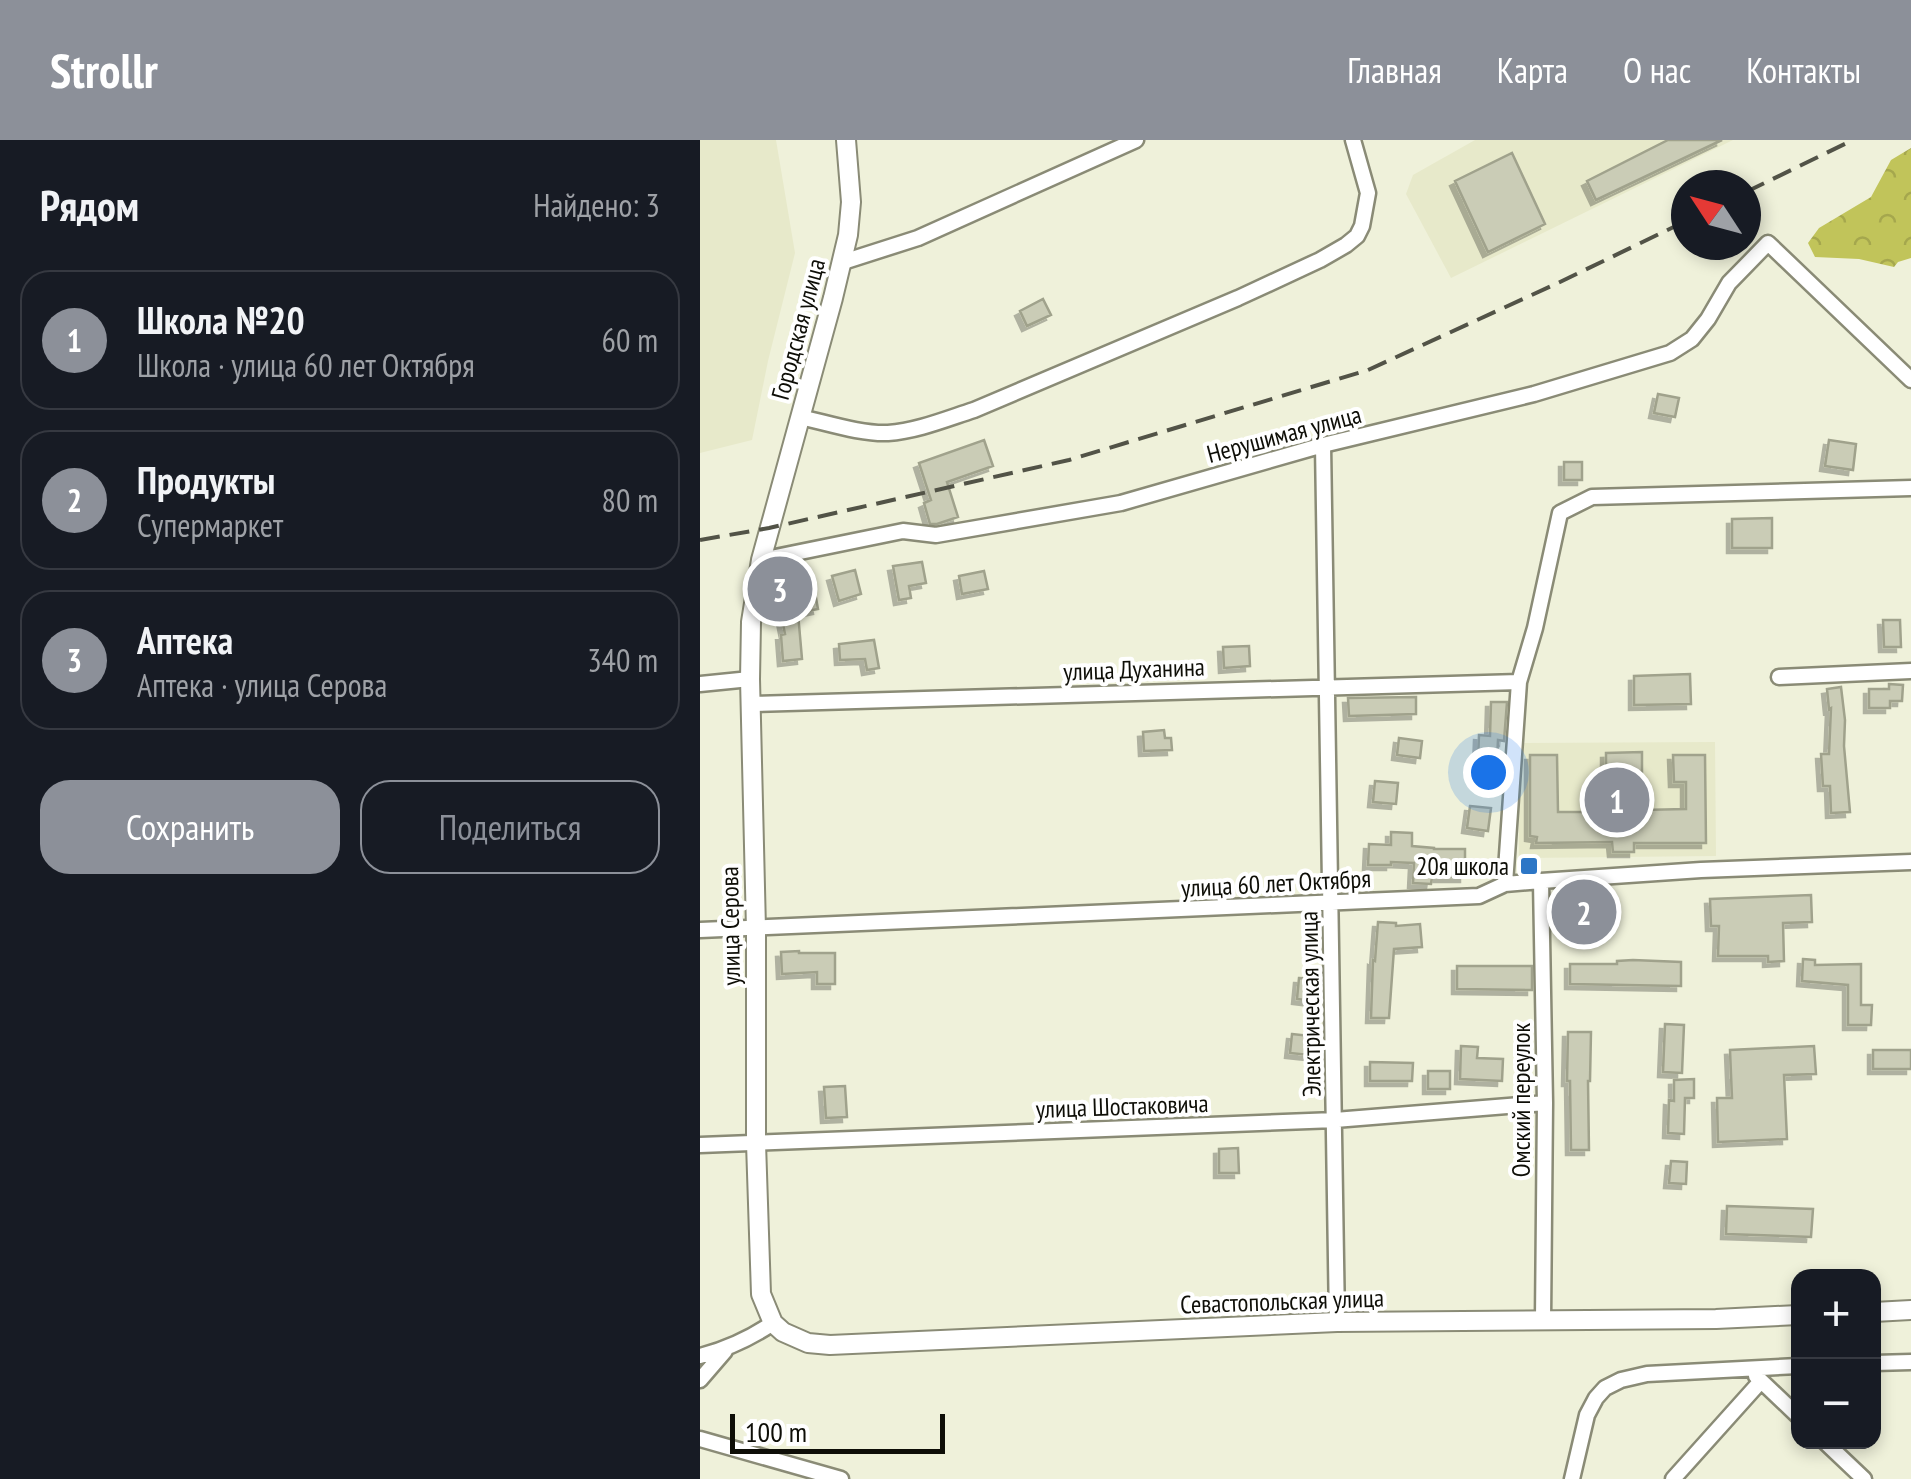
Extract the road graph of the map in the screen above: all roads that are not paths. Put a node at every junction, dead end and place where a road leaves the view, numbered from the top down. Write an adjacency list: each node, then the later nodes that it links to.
1 (846, 140): 4 (street, Городская улица)
2 (1136, 140): 4 (street)
3 (1353, 140): 6 (street)
4 (842, 262): 6 (street, Городская улица)
5 (1911, 380): 7 (street, Нерушимая улица)
6 (800, 416): 9 (street, Городская улица)
7 (1323, 445): 10 (street, Нерушимая улица); 16 (street, Электрическая улица)
8 (1911, 488): 14 (street)
9 (769, 528): 10 (street, улица Серова)
10 (760, 560): 13 (street, улица Серова)
11 (1911, 671): 12 (street)
12 (1779, 677)
13 (750, 679): 15 (street); 17 (street, улица Серова)
14 (1519, 682): 16 (street, улица Духанина); 20 (street)
15 (700, 684)
16 (1327, 686): 17 (street, улица Духанина); 21 (street, Электрическая улица)
17 (751, 704): 22 (street, улица Серова)
18 (1911, 862): 19 (street, улица 60 лет Октября)
19 (1541, 881): 20 (street, улица 60 лет Октября); 24 (street, Омский переулок)
20 (1505, 884): 21 (street, улица 60 лет Октября)
21 (1331, 904): 22 (street, улица 60 лет Октября); 25 (street, Электрическая улица)
22 (756, 929): 23 (street, улица 60 лет Октября); 26 (street, улица Серова)
23 (700, 930)
24 (1545, 1104): 25 (street, улица Шостаковича); 31 (street, Омский переулок)
25 (1335, 1120): 26 (street, улица Шостаковича); 32 (street, Электрическая улица)
26 (756, 1142): 27 (street, улица Шостаковича); 33 (street, улица Серова)
27 (700, 1145)
28 (1911, 1310): 29 (street)
29 (1881, 1312)
30 (1791, 1315): 31 (street, Севастопольская улица)
31 (1543, 1320): 32 (street, Севастопольская улица)
32 (1337, 1322): 33 (street, Севастопольская улица)
33 (772, 1324): 34 (street)
34 (725, 1350): 35 (street); 40 (street)
35 (700, 1356)
36 (1911, 1362): 37 (street)
37 (1881, 1363)
38 (1791, 1366): 39 (street)
39 (1748, 1368): 41 (street); 46 (street)
40 (700, 1380)
41 (1761, 1381): 42 (street); 47 (street)
42 (1791, 1409)
43 (700, 1439): 45 (street)
44 (1832, 1449): 48 (street)
45 (841, 1479)
46 (1572, 1479)
47 (1673, 1479)
48 (1864, 1479)

